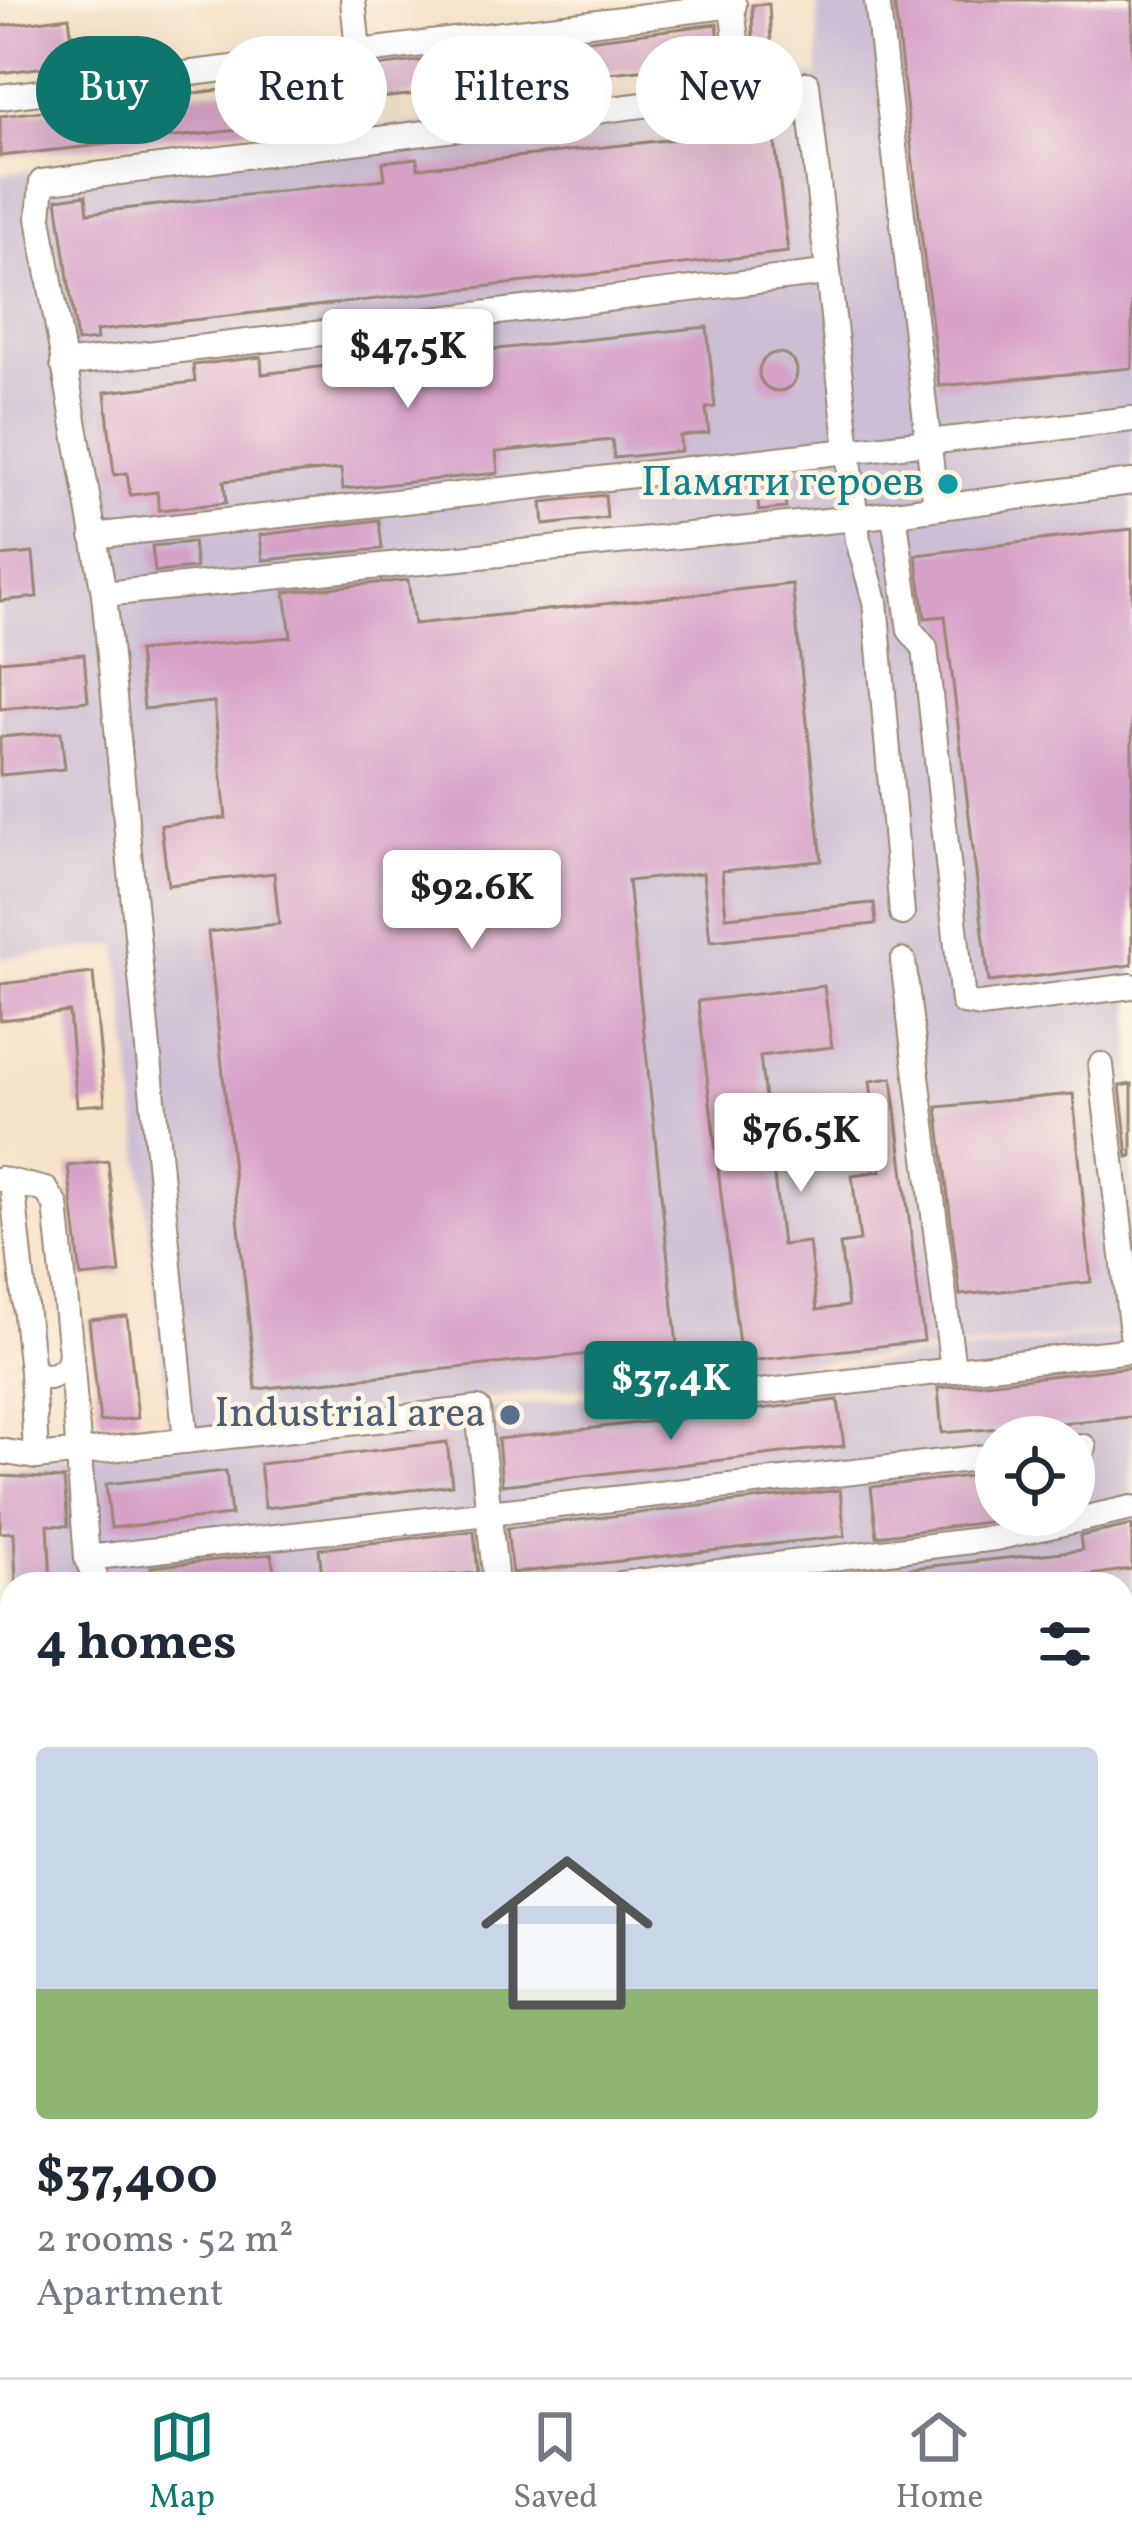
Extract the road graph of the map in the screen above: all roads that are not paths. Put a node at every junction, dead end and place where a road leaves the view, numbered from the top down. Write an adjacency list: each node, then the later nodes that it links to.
1 (353, 0): 4 (street)
2 (877, 0): 12 (street)
3 (732, 3): 5 (street); 6 (street)
4 (357, 36)
5 (736, 36)
6 (387, 46)
7 (215, 69): 8 (street)
8 (0, 98)
9 (826, 273): 10 (street); 10 (street); 13 (street)
10 (63, 364): 18 (street)
11 (1132, 419): 12 (street)
12 (928, 441): 13 (street); 15 (street)
13 (850, 449): 17 (street); 18 (street)
14 (1132, 482): 15 (street)
15 (936, 507): 16 (street)
16 (894, 513): 17 (street); 22 (street)
17 (856, 518): 19 (street); 20 (street)
18 (94, 536): 19 (street)
19 (104, 594): 31 (street)
20 (902, 914)
21 (903, 961): 28 (street)
22 (1132, 986)
23 (1101, 1065): 25 (street)
24 (6, 1180): 27 (street); 29 (street)
25 (1132, 1334)
26 (1132, 1350): 28 (street)
27 (71, 1355): 29 (street); 33 (street)
28 (953, 1370): 30 (street)
29 (32, 1372): 34 (street)
30 (688, 1400)
31 (186, 1441): 33 (street); 37 (street)
32 (0, 1451): 34 (street)
33 (78, 1452): 34 (street); 38 (street)
34 (36, 1457)
35 (975, 1458): 37 (street)
36 (1132, 1508): 41 (street)
37 (487, 1510): 38 (street); 40 (street)
38 (87, 1558): 39 (street)
39 (93, 1572)
40 (495, 1572)
41 (719, 1572)

